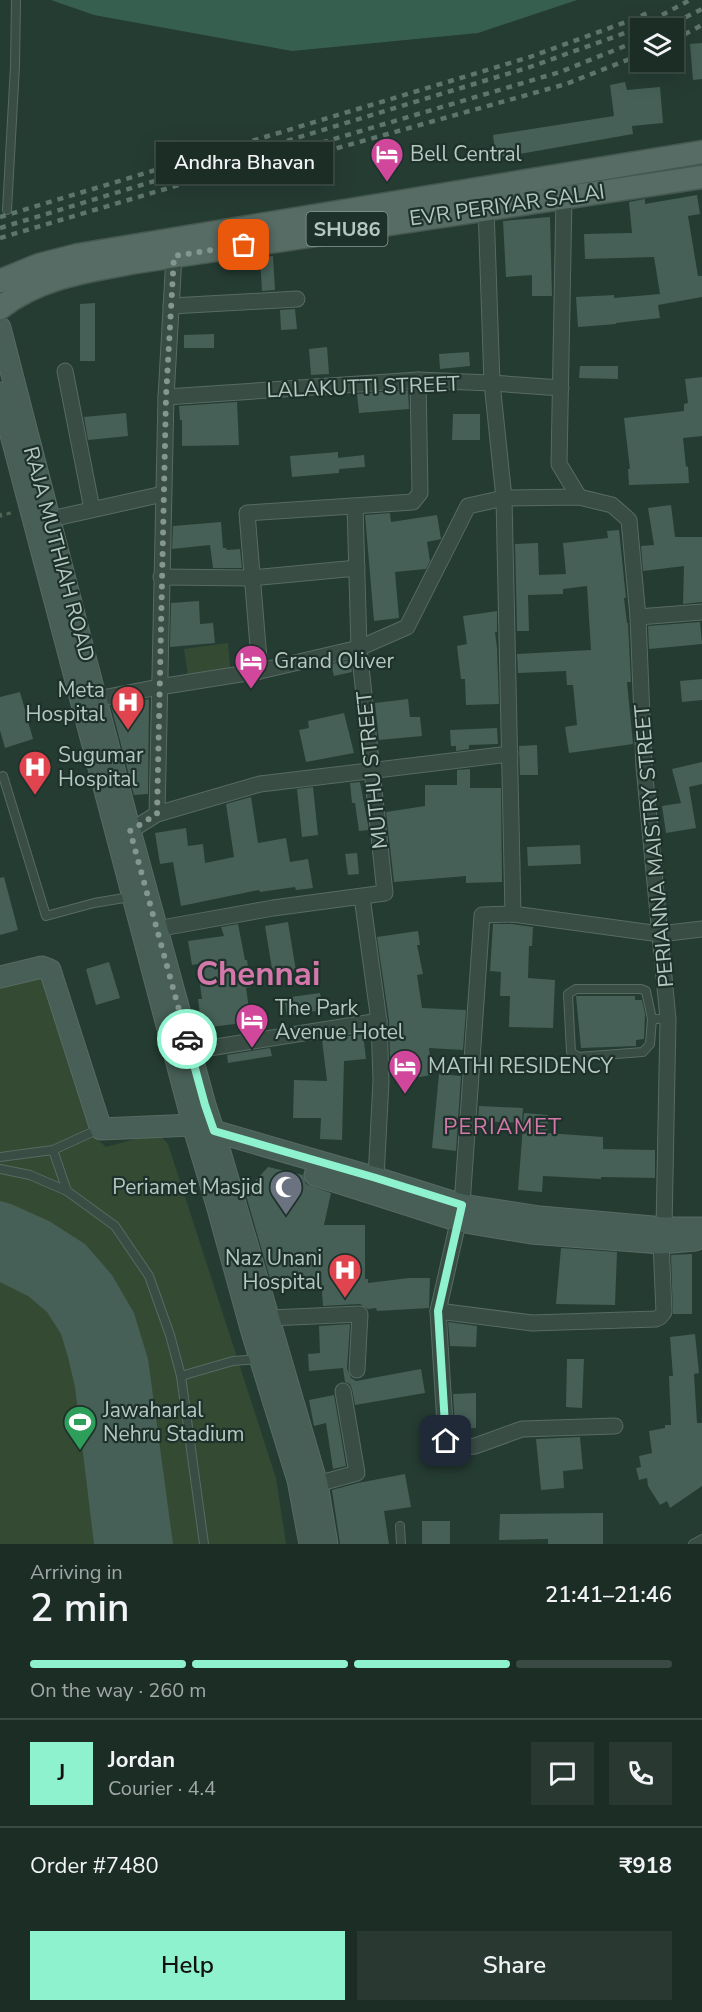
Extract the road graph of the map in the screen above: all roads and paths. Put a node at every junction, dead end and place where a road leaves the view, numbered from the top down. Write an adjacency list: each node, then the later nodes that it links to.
1 (16, 0): 6 (lane)
2 (702, 152): 8 (main road, EVR PERIYAR SALAI / SHU86)
3 (702, 177): 4 (main road, EVR PERIYAR SALAI / SHU86)
4 (564, 197): 5 (main road, EVR PERIYAR SALAI / SHU86); 16 (street)
5 (486, 208): 7 (main road, EVR PERIYAR SALAI / SHU86); 15 (street)
6 (7, 210)
7 (174, 256): 10 (street); 11 (main road, EVR PERIYAR SALAI / SHU86)
8 (0, 280)
9 (297, 299): 10 (street)
10 (171, 306): 17 (street)
11 (0, 308)
12 (0, 328): 24 (main road, RAJA MUTHIAH ROAD)
13 (64, 371): 23 (street)
14 (418, 380): 15 (street, LALAKUTTI STREET); 17 (street, LALAKUTTI STREET); 22 (street)
15 (492, 382): 16 (street, LALAKUTTI STREET); 21 (street)
16 (561, 388): 20 (street)
17 (166, 397): 19 (street)
18 (1, 399): 40 (main road, RAJA MUTHIAH ROAD)
19 (163, 494): 23 (street); 26 (street)
20 (579, 497): 21 (street, PERIANNA MAISTRY STREET); 29 (street, PERIANNA MAISTRY STREET)
21 (504, 498): 30 (street, PERIANNA MAISTRY STREET); 34 (street)
22 (355, 506): 25 (street, MUTHU STREET); 27 (street)
23 (92, 509): 24 (street)
24 (51, 519): 33 (main road, RAJA MUTHIAH ROAD)
25 (357, 568): 27 (street); 30 (street, MUTHU STREET)
26 (161, 577): 27 (street); 32 (street)
27 (252, 578): 31 (street)
28 (702, 612): 29 (street)
29 (638, 617): 45 (street, PERIANNA MAISTRY STREET)
30 (359, 648): 31 (street); 36 (street, MUTHU STREET)
31 (260, 671): 32 (street)
32 (159, 687): 33 (street); 38 (street)
33 (97, 699): 39 (main road, RAJA MUTHIAH ROAD)
34 (510, 754): 36 (street); 42 (street)
35 (0, 766): 37 (lane)
36 (372, 771): 38 (street); 41 (street, MUTHU STREET)
37 (2, 777): 40 (lane)
38 (157, 814): 39 (street)
39 (130, 831): 40 (main road, RAJA MUTHIAH ROAD)
40 (139, 894): 43 (main road, RAJA MUTHIAH ROAD); 52 (main road, RAJA MUTHIAH ROAD)
41 (362, 897): 43 (street); 49 (street)
42 (513, 914): 45 (street); 58 (street)
43 (156, 929): 50 (main road, RAJA MUTHIAH ROAD)
44 (702, 929): 45 (street)
45 (660, 934): 48 (street, PERIANNA MAISTRY STREET)
46 (0, 977): 51 (main road)
47 (652, 1019): 47 (lane); 48 (lane)
48 (668, 1019): 60 (street, PERIANNA MAISTRY STREET)
49 (378, 1021): 50 (street); 56 (street)
50 (190, 1051): 52 (main road, RAJA MUTHIAH ROAD)
51 (101, 1129): 52 (main road); 53 (lane)
52 (205, 1133): 56 (main road); 58 (main road); 63 (main road, RAJA MUTHIAH ROAD); 64 (main road, RAJA MUTHIAH ROAD)
53 (53, 1150): 54 (lane); 57 (lane)
54 (0, 1157)
55 (0, 1169): 57 (lane)
56 (376, 1178): 58 (main road)
57 (67, 1191): 66 (lane)
58 (460, 1213): 60 (main road); 62 (street)
59 (702, 1228): 60 (main road)
60 (663, 1236): 61 (main road); 62 (street, PERIANNA MAISTRY STREET)
61 (702, 1240)
62 (438, 1311): 68 (street)
63 (270, 1318): 64 (main road, RAJA MUTHIAH ROAD); 65 (street)
64 (269, 1356): 66 (lane); 69 (main road, RAJA MUTHIAH ROAD); 73 (main road, RAJA MUTHIAH ROAD)
65 (357, 1370)
66 (182, 1376): 72 (lane)
67 (343, 1391): 69 (street)
68 (615, 1426)
69 (317, 1484): 74 (main road, RAJA MUTHIAH ROAD)
70 (400, 1526): 75 (lane)
71 (702, 1539): 76 (lane)
72 (204, 1544)
73 (310, 1544)
74 (327, 1544)
75 (401, 1544)
76 (693, 1544)

